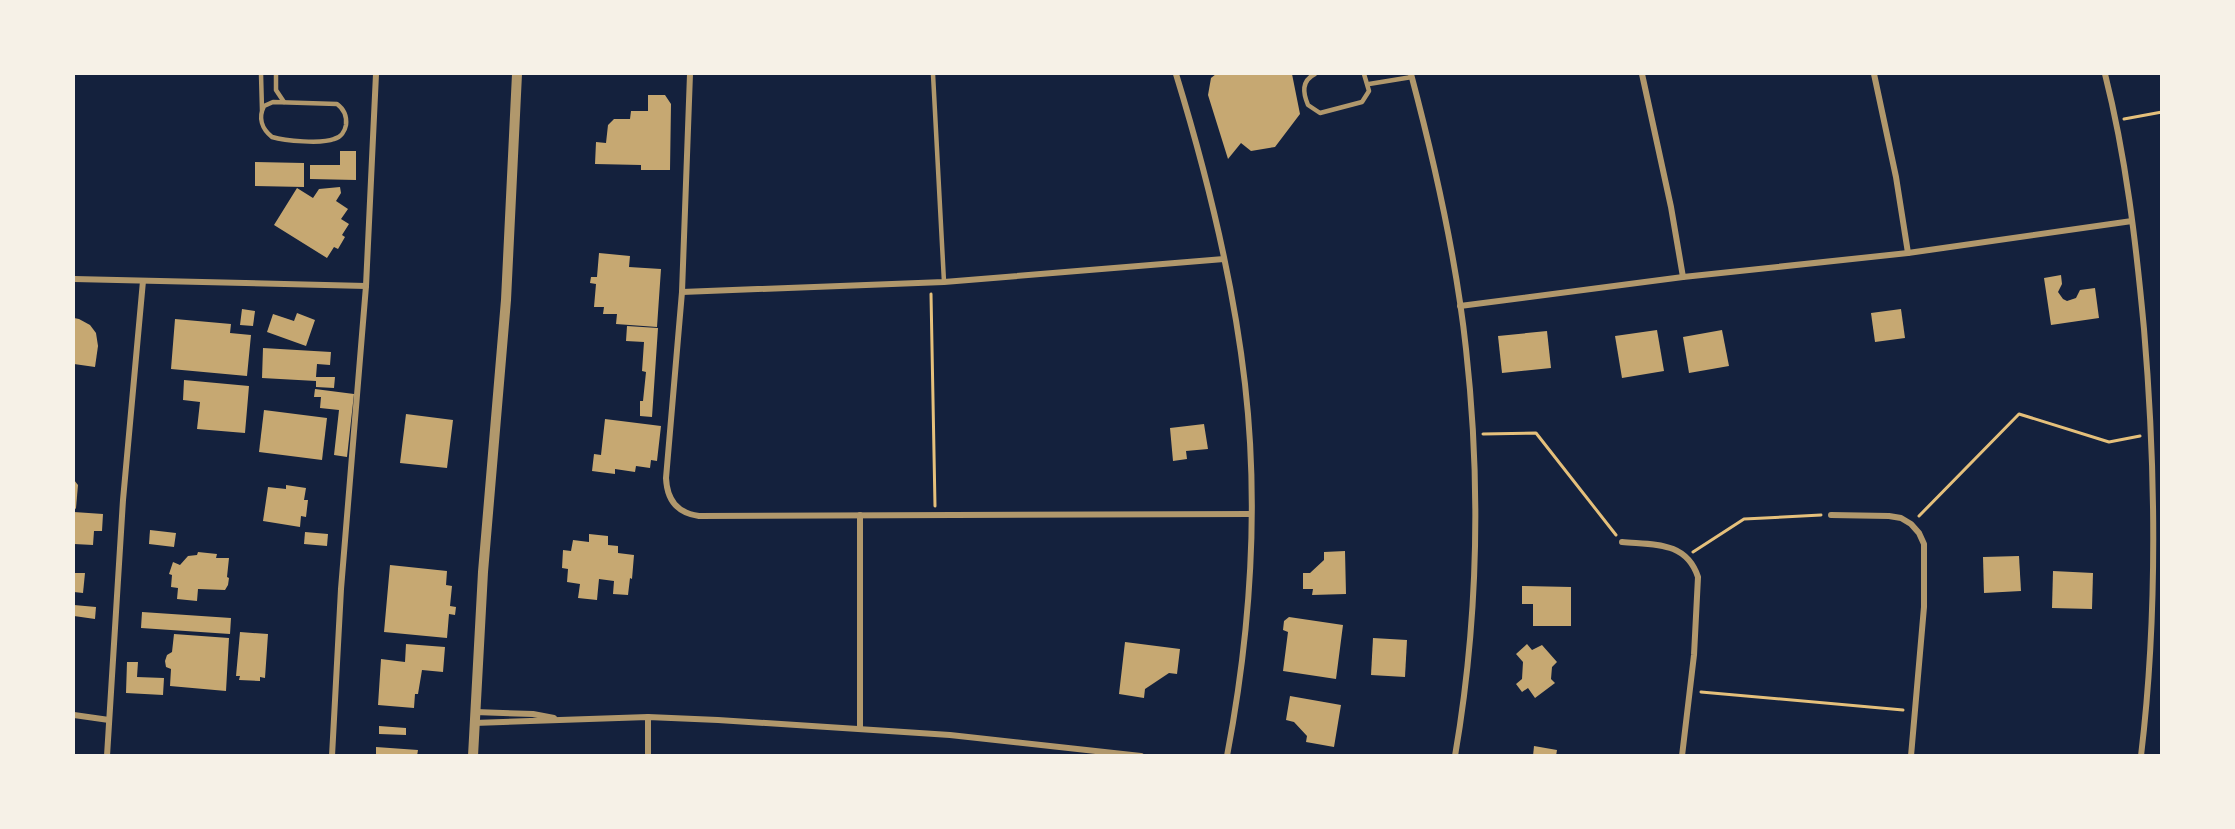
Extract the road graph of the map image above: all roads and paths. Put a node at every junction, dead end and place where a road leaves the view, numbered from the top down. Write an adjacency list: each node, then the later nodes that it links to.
1 (261, 74): 16 (lane)
2 (276, 74): 15 (lane)
3 (376, 74): 27 (street)
4 (517, 74): 45 (street)
5 (690, 74): 28 (street)
6 (933, 74): 25 (lane)
7 (1176, 74): 21 (street)
8 (1315, 74): 14 (lane)
9 (1364, 74): 14 (lane)
10 (1642, 74): 22 (street)
11 (1874, 74): 20 (street)
12 (2105, 74): 18 (street)
13 (1411, 75): 14 (lane); 29 (street)
14 (1369, 84)
15 (284, 102): 16 (lane); 16 (lane)
16 (262, 110)
17 (2162, 112): 18 (path)
18 (2117, 120): 19 (street)
19 (2132, 221): 20 (street); 31 (street)
20 (1908, 253): 22 (street)
21 (1224, 259): 25 (street); 32 (street)
22 (1683, 277): 29 (street)
23 (74, 279): 24 (street)
24 (143, 281): 27 (street); 47 (street)
25 (944, 282): 26 (street)
26 (930, 283): 28 (street); 34 (path)
27 (366, 286): 50 (street)
28 (682, 292): 33 (street)
29 (1461, 306): 30 (street)
30 (1472, 434): 37 (path); 55 (street)
31 (2151, 435): 36 (path); 39 (street)
32 (1250, 514): 34 (street); 54 (street)
33 (860, 515): 34 (street); 48 (street)
34 (935, 515)
35 (1831, 515): 36 (street); 38 (path)
36 (1911, 524): 42 (street)
37 (1622, 542): 38 (street)
38 (1686, 556): 41 (street)
39 (2152, 608): 40 (street); 58 (street)
40 (2162, 608)
41 (1690, 691): 42 (path); 56 (street)
42 (1916, 712): 57 (street)
43 (74, 715): 47 (street)
44 (648, 717): 46 (street); 48 (street); 52 (street)
45 (474, 718): 46 (street); 46 (street); 51 (street)
46 (558, 719)
47 (109, 720): 49 (street)
48 (860, 728): 53 (street)
49 (107, 756)
50 (332, 756)
51 (473, 756)
52 (648, 756)
53 (1141, 756)
54 (1227, 756)
55 (1455, 756)
56 (1682, 756)
57 (1911, 756)
58 (2140, 756)

